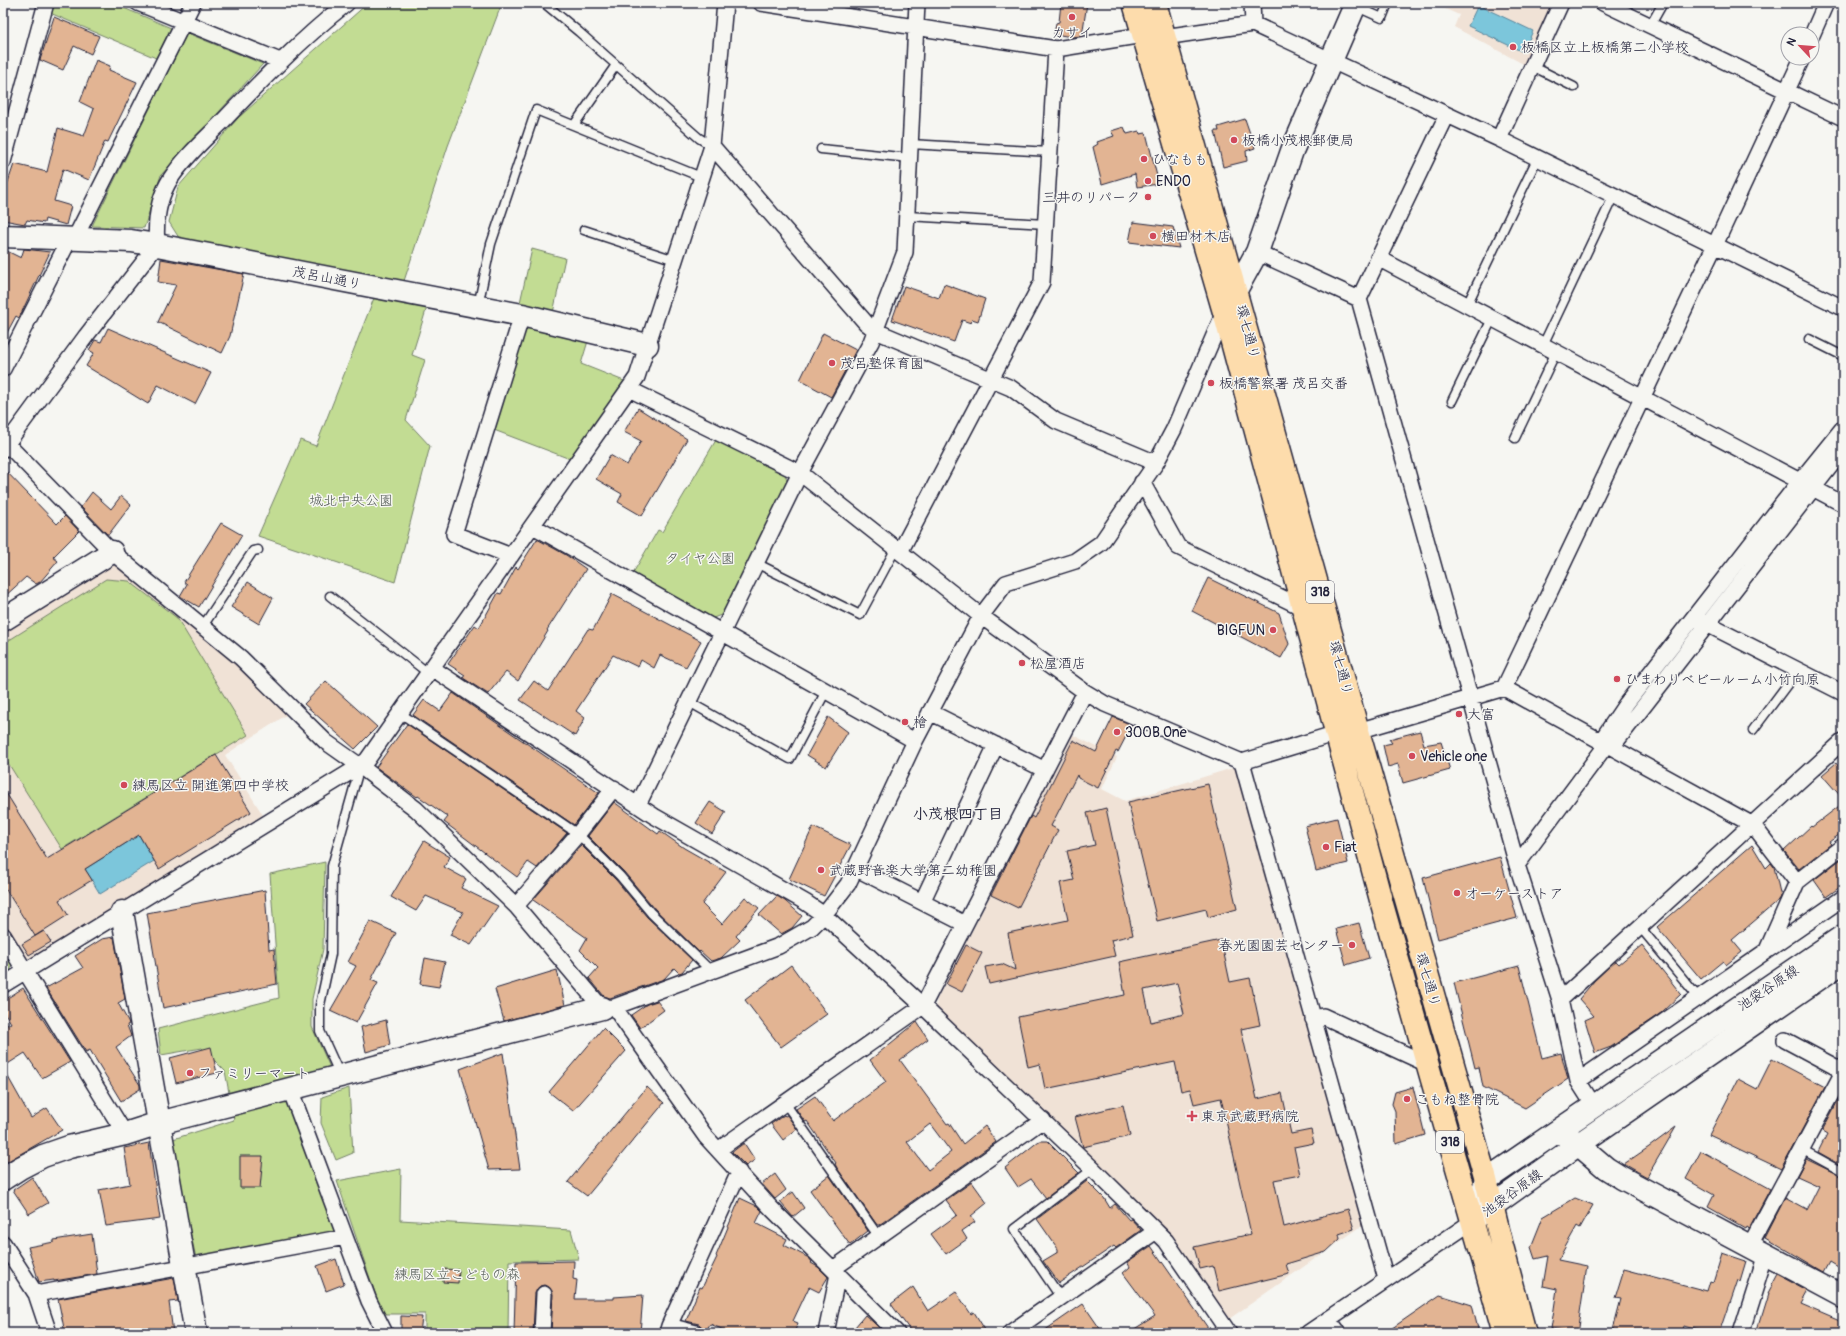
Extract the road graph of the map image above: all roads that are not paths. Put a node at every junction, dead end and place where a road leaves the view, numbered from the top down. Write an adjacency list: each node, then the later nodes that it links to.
1 (46, 3): 41 (street)
2 (138, 3): 18 (street)
3 (193, 3): 18 (street)
4 (347, 3): 26 (street)
5 (544, 3): 27 (lane)
6 (726, 3): 36 (street)
7 (761, 3): 20 (street)
8 (917, 3): 20 (street)
9 (1134, 3): 23 (main road, 環七通り / 318)
10 (1155, 3): 23 (main road, 環七通り / 318)
11 (1252, 3): 19 (street)
12 (1388, 3): 17 (lane)
13 (1561, 3): 28 (street)
14 (1603, 3): 21 (street)
15 (1662, 3): 21 (lane)
16 (1826, 3): 22 (street)
17 (1355, 4): 25 (street)
18 (183, 22): 26 (street); 48 (street)
19 (1253, 24): 23 (street); 25 (street)
20 (916, 26): 24 (street); 38 (street)
21 (1650, 26): 31 (street)
22 (1816, 26)
23 (1154, 36): 24 (street); 54 (main road, 環七通り / 318); 59 (main road, 環七通り / 318)
24 (1056, 49): 39 (street)
25 (1331, 60): 32 (street); 51 (street)
26 (280, 61): 49 (street)
27 (616, 65): 34 (lane); 36 (lane)
28 (1532, 66): 30 (lane); 35 (street)
29 (1798, 66): 31 (street)
30 (1574, 87)
31 (1787, 92): 33 (street); 50 (street)
32 (1447, 114): 35 (street); 52 (street)
33 (1843, 118)
34 (574, 125): 42 (lane); 57 (lane)
35 (1499, 139): 40 (street)
36 (712, 146): 42 (street); 62 (street)
37 (821, 149): 38 (lane)
38 (910, 151): 39 (lane); 44 (street)
39 (1050, 152): 45 (street)
40 (1537, 158): 43 (street); 56 (lane)
41 (3, 162)
42 (702, 177): 53 (street)
43 (1614, 195): 50 (street); 65 (lane)
44 (907, 216): 45 (lane); 62 (street)
45 (1046, 224): 68 (street)
46 (584, 230): 53 (lane)
47 (3, 236): 48 (street, 茂呂山通り)
48 (72, 238): 49 (street, 茂呂山通り); 67 (street)
49 (157, 245): 57 (street, 茂呂山通り); 74 (street)
50 (1715, 245): 58 (street); 70 (street)
51 (1257, 252): 54 (street); 55 (street)
52 (1378, 258): 55 (street); 56 (street)
53 (675, 260): 64 (street)
54 (1236, 290): 59 (street); 104 (main road, 環七通り / 318)
55 (1359, 299): 100 (street)
56 (1467, 306): 61 (street)
57 (478, 307): 60 (street, 茂呂山通り)
58 (1843, 308)
59 (1224, 312): 76 (street); 88 (main road, 環七通り / 318)
60 (522, 315): 64 (street, 茂呂山通り); 85 (street)
61 (1492, 318): 65 (street); 71 (lane)
62 (876, 331): 68 (street); 77 (street)
63 (1809, 339): 66 (lane)
64 (647, 346): 69 (street)
65 (1550, 349): 70 (street); 73 (lane)
66 (1843, 356)
67 (3, 369)
68 (991, 379): 76 (street); 83 (street)
69 (629, 389): 77 (street); 81 (street)
70 (1642, 397): 79 (street); 96 (street)
71 (1452, 401)
72 (1843, 428): 79 (street)
73 (1515, 438)
74 (5, 447): 84 (street)
75 (1843, 450): 79 (street)
76 (1156, 463): 78 (street)
77 (800, 473): 83 (street); 86 (street)
78 (1142, 482): 88 (street); 89 (street)
79 (1806, 485): 80 (street); 91 (street)
80 (1843, 504)
81 (533, 526): 85 (street); 93 (street)
82 (258, 550): 92 (lane)
83 (898, 550): 86 (lane); 89 (street)
84 (112, 552): 90 (street); 92 (street)
85 (511, 556): 94 (street)
86 (756, 563): 93 (street)
87 (330, 596): 94 (lane)
88 (1303, 608): 106 (main road, 環七通り / 318)
89 (981, 616): 98 (street); 102 (street)
90 (3, 620)
91 (1701, 621): 95 (street); 109 (street)
92 (202, 626): 112 (street)
93 (722, 632): 97 (street); 101 (street)
94 (430, 670): 103 (street); 114 (street)
95 (1798, 670): 99 (street); 105 (lane)
96 (1504, 688): 100 (street); 109 (street)
97 (826, 691): 101 (lane); 107 (street)
98 (1085, 692): 111 (street); 113 (street)
99 (1843, 693)
100 (1470, 698): 104 (street); 119 (street)
101 (688, 702): 115 (street)
102 (930, 712): 107 (street); 110 (street)
103 (400, 713): 112 (street); 117 (lane)
104 (1358, 730): 160 (main road, 環七通り / 318)
105 (1752, 730)
106 (1337, 733): 111 (street); 142 (main road, 環七通り / 318)
107 (915, 741): 120 (street)
108 (1843, 741): 116 (street)
109 (1607, 744): 116 (street); 119 (street)
110 (996, 745): 113 (street); 123 (street)
111 (1242, 762): 140 (street)
112 (360, 766): 124 (street); 125 (street); 144 (lane)
113 (1045, 770): 127 (street)
114 (614, 788): 115 (street); 117 (street)
115 (638, 805): 126 (street)
116 (1753, 824): 121 (street); 128 (street)
117 (578, 834): 124 (street); 134 (lane)
118 (1843, 846): 121 (street)
119 (1517, 865): 137 (street)
120 (855, 868): 123 (street); 126 (street)
121 (1797, 882): 131 (street)
122 (1843, 898): 131 (street)
123 (922, 902): 127 (street)
124 (516, 906): 139 (street)
125 (122, 912): 133 (street); 150 (street)
126 (824, 915): 134 (street); 138 (street)
127 (965, 924): 138 (street)
128 (1640, 927): 136 (lane); 137 (street)
129 (3, 935): 133 (street)
130 (1843, 936): 148 (street, 池袋谷原線)
131 (1767, 950): 136 (street)
132 (1843, 962): 153 (street, 池袋谷原線)
133 (25, 971): 135 (street); 151 (street)
134 (712, 971): 139 (street)
135 (3, 985)
136 (1698, 998): 145 (street)
137 (1560, 1000): 145 (street)
138 (923, 1006): 147 (street); 149 (street)
139 (608, 1007): 144 (street); 154 (street)
140 (1313, 1019): 142 (street); 170 (street)
141 (1785, 1040): 143 (street)
142 (1427, 1064): 162 (main road, 環七通り / 318)
143 (1843, 1071): 155 (street)
144 (340, 1076): 146 (street)
145 (1578, 1081): 148 (street)
146 (290, 1089): 150 (street); 164 (street)
147 (785, 1103): 154 (street); 165 (lane)
148 (1594, 1106): 152 (street, 池袋谷原線)
149 (1043, 1120): 156 (street); 165 (street)
150 (159, 1123): 151 (street); 168 (street)
151 (126, 1134): 159 (street)
152 (1544, 1140): 153 (street); 160 (street, 池袋谷原線)
153 (1579, 1144): 161 (street, 池袋谷原線); 167 (street)
154 (718, 1150): 157 (street)
155 (1803, 1150): 158 (lane); 167 (street)
156 (1093, 1169): 163 (street); 174 (lane)
157 (738, 1172): 169 (street); 176 (street)
158 (1843, 1172)
159 (3, 1178)
160 (1486, 1180): 161 (main road, 環七通り / 318); 162 (street, 池袋谷原線)
161 (1492, 1206): 162 (street, 池袋谷原線); 189 (main road, 環七通り / 318)
162 (1473, 1221): 170 (street); 188 (main road, 環七通り / 318)
163 (1156, 1231): 174 (street); 185 (street)
164 (345, 1237): 168 (street); 179 (street)
165 (879, 1237): 169 (street)
166 (3, 1243): 171 (street)
167 (1758, 1250): 173 (street); 190 (street)
168 (185, 1266): 171 (street); 178 (street)
169 (836, 1272): 182 (street); 183 (street)
170 (1386, 1279): 175 (street)
171 (36, 1294): 177 (street)
172 (544, 1294): 180 (street)
173 (1843, 1296)
174 (1061, 1298): 184 (street)
175 (1328, 1319): 186 (street); 187 (street)
176 (668, 1329): 181 (street)
177 (49, 1333)
178 (196, 1333)
179 (385, 1333)
180 (542, 1333)
181 (696, 1333)
182 (826, 1333)
183 (897, 1333)
184 (1010, 1333)
185 (1229, 1333)
186 (1308, 1333)
187 (1338, 1333)
188 (1504, 1333)
189 (1525, 1333)
190 (1741, 1333)

